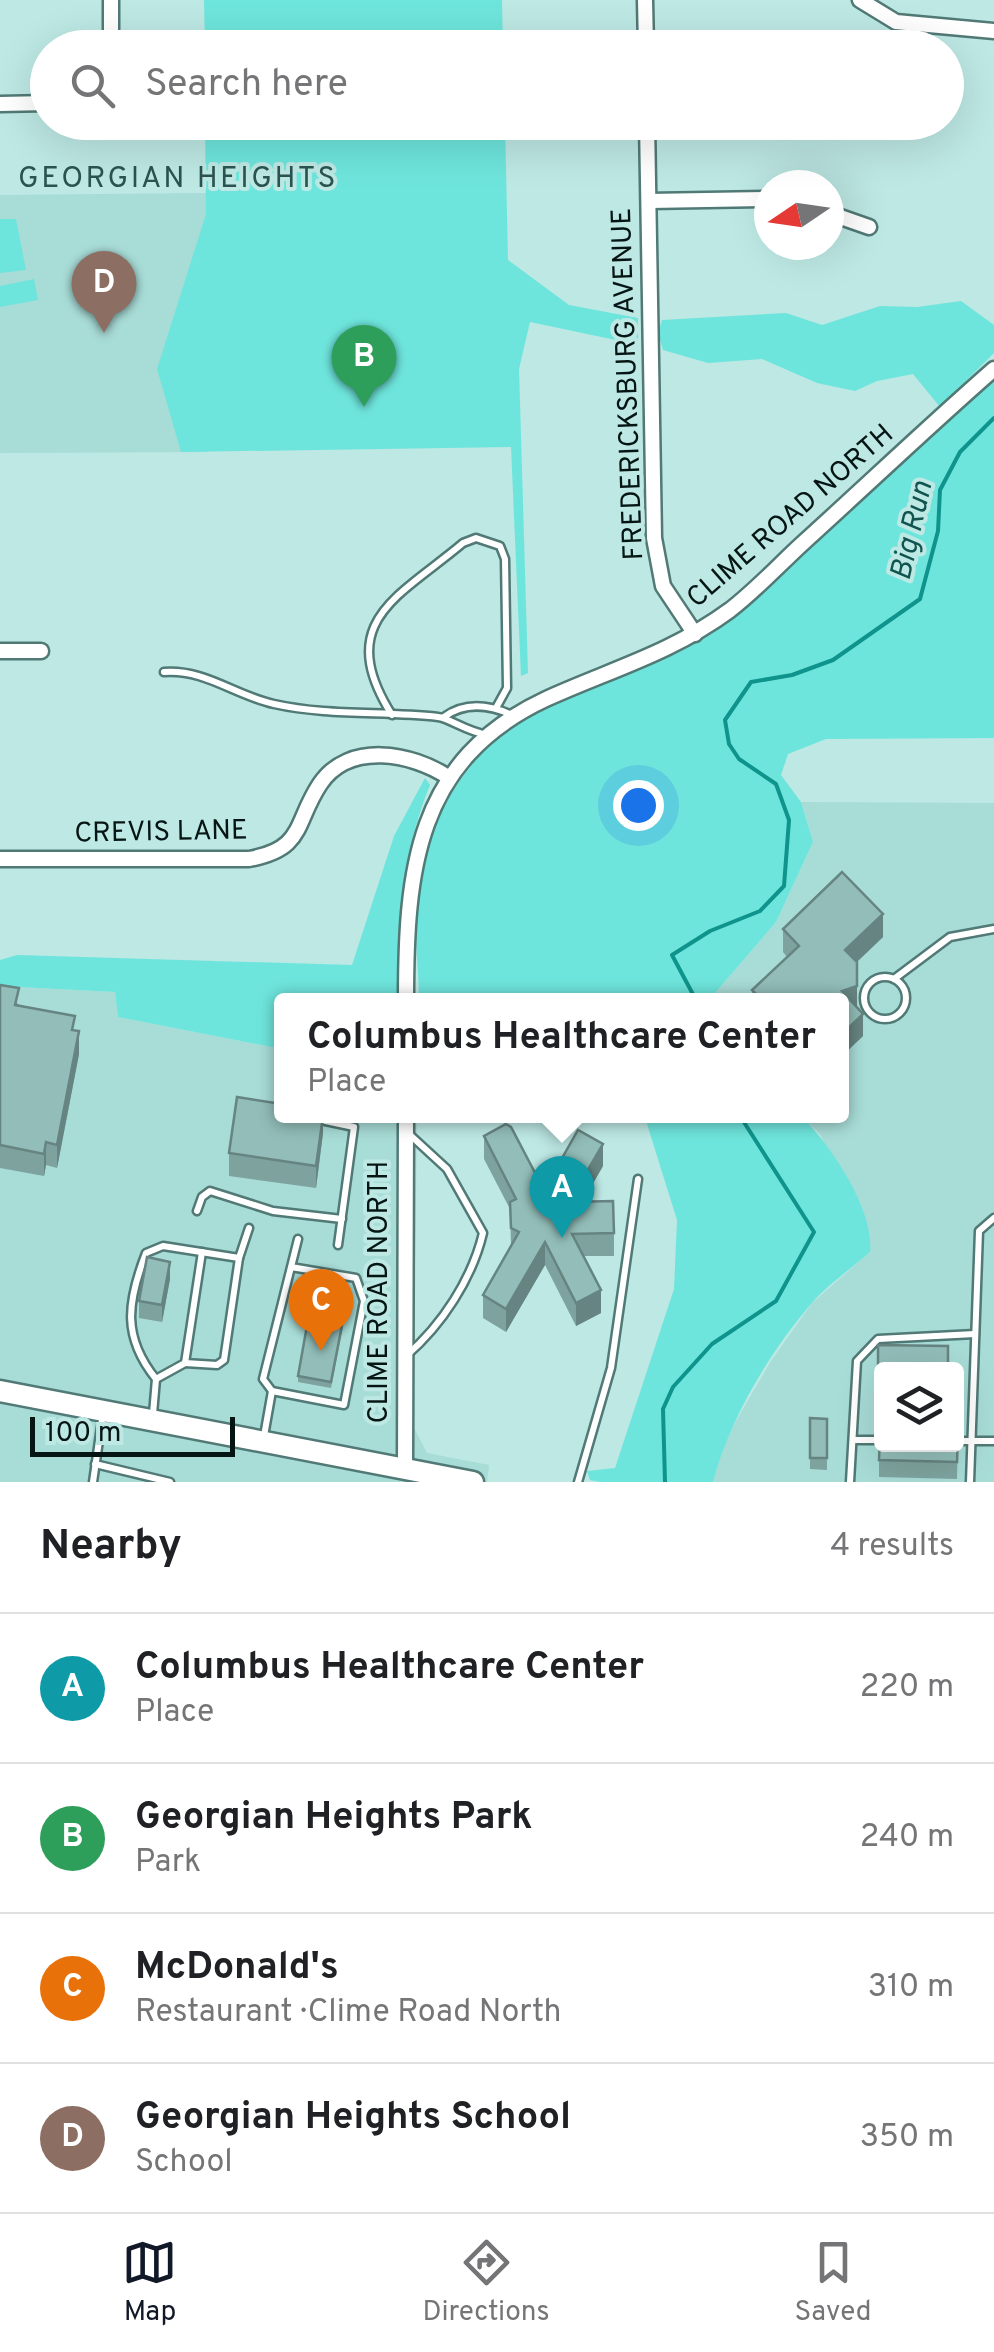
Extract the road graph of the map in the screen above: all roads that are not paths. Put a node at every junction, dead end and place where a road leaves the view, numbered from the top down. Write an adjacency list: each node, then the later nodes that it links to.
1 (112, 0): 4 (street)
2 (645, 0): 5 (street)
3 (860, 0): 6 (street)
4 (111, 30)
5 (646, 30)
6 (994, 31)
7 (0, 104): 8 (street)
8 (30, 104)
9 (648, 140): 11 (street, FREDERICKSBURG AVENUE)
10 (754, 199): 11 (street)
11 (648, 201): 15 (street, FREDERICKSBURG AVENUE)
12 (844, 218): 13 (street)
13 (869, 227)
14 (994, 369): 15 (street, CLIME ROAD NORTH)
15 (694, 634): 22 (street, CLIME ROAD NORTH)
16 (0, 651): 17 (street)
17 (40, 651)
18 (164, 672): 20 (lane)
19 (496, 708): 20 (lane); 21 (lane); 22 (lane)
20 (392, 715): 21 (lane)
21 (444, 717): 23 (lane)
22 (515, 717): 23 (street, CLIME ROAD NORTH)
23 (489, 736): 24 (street, CLIME ROAD NORTH)
24 (448, 777): 25 (street, CREVIS LANE); 28 (street, CLIME ROAD NORTH)
25 (0, 859)
26 (994, 930): 27 (lane)
27 (894, 979): 27 (lane)
28 (406, 993)
29 (335, 1123): 35 (lane)
30 (406, 1123): 31 (street, CLIME ROAD NORTH)
31 (406, 1132): 43 (street, CLIME ROAD NORTH); 43 (lane)
32 (638, 1179): 61 (lane)
33 (197, 1210): 35 (lane)
34 (994, 1218): 42 (lane)
35 (342, 1219): 38 (lane)
36 (249, 1228): 40 (lane)
37 (298, 1238): 41 (lane)
38 (338, 1244)
39 (202, 1252): 40 (lane); 44 (lane); 45 (lane)
40 (239, 1258): 44 (lane)
41 (291, 1267): 47 (lane); 47 (lane)
42 (976, 1334): 50 (lane); 53 (lane)
43 (406, 1356): 57 (street, CLIME ROAD NORTH)
44 (184, 1362): 45 (lane)
45 (156, 1378): 49 (lane)
46 (0, 1391): 48 (main road)
47 (272, 1391): 55 (lane)
48 (103, 1412): 49 (main road); 56 (lane)
49 (152, 1420): 55 (main road)
50 (855, 1440): 51 (lane); 62 (lane)
51 (874, 1440)
52 (964, 1441): 53 (lane)
53 (972, 1441): 54 (lane); 63 (lane)
54 (994, 1441)
55 (263, 1442): 57 (main road)
56 (95, 1464): 58 (lane); 59 (lane)
57 (404, 1476): 60 (main road)
58 (93, 1482)
59 (170, 1482)
60 (473, 1482)
61 (578, 1482)
62 (850, 1482)
63 (970, 1482)

